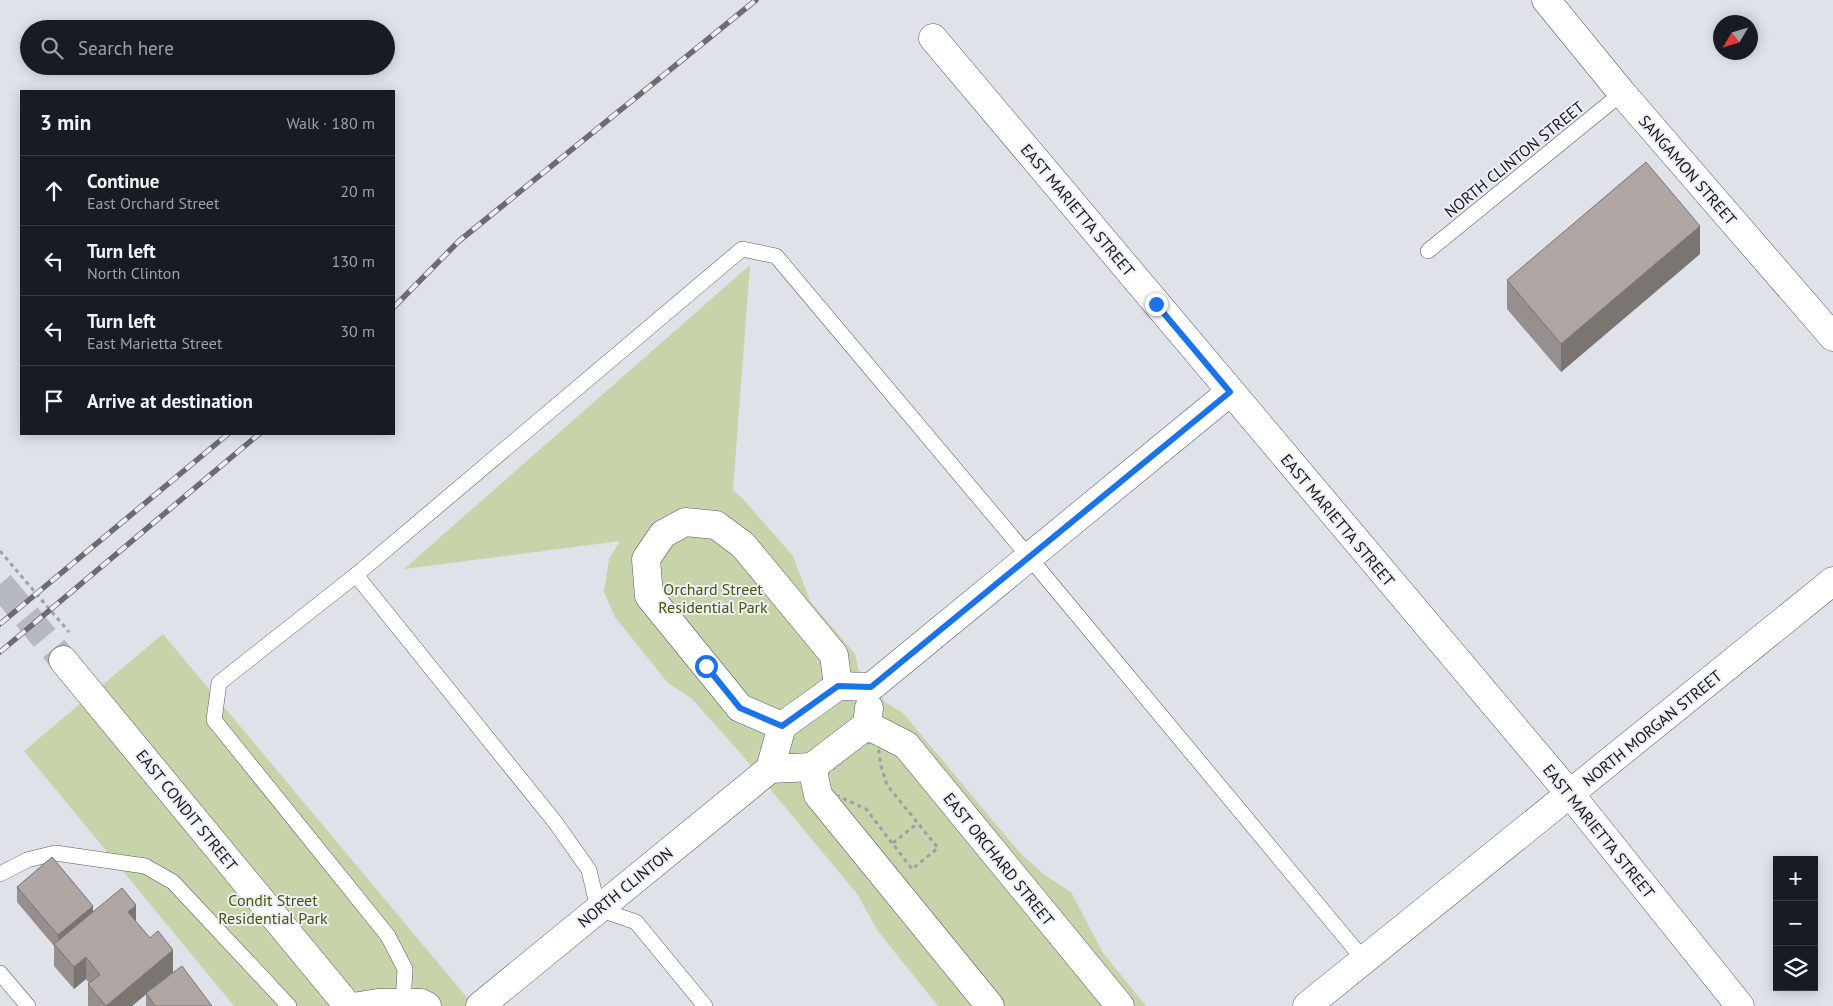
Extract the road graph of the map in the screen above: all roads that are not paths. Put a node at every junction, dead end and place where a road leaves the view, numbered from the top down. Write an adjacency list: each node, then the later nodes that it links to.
1 (1546, 0): 3 (street, SANGAMON STREET)
2 (933, 38): 6 (street, EAST MARIETTA STREET)
3 (1622, 93): 4 (lane, NORTH CLINTON STREET); 5 (street, SANGAMON STREET)
4 (1428, 251)
5 (1833, 337)
6 (1230, 392): 7 (street); 17 (street, EAST MARIETTA STREET)
7 (1029, 557): 8 (lane); 12 (street); 20 (lane)
8 (356, 575): 19 (lane); 22 (lane)
9 (1833, 581): 17 (street, NORTH MORGAN STREET)
10 (63, 660): 25 (street, EAST CONDIT STREET)
11 (838, 686): 12 (street); 14 (street); 14 (street)
12 (871, 687): 13 (street)
13 (867, 725): 15 (street); 30 (street, EAST ORCHARD STREET)
14 (782, 726): 16 (street)
15 (812, 767): 16 (street); 29 (street)
16 (770, 769): 19 (street, NORTH CLINTON)
17 (1570, 794): 20 (street, NORTH MORGAN STREET); 32 (street, EAST MARIETTA STREET)
18 (0, 874): 24 (lane)
19 (598, 910): 27 (street, NORTH CLINTON); 28 (lane)
20 (1364, 960): 31 (street, NORTH MORGAN STREET)
21 (0, 973): 23 (lane)
22 (415, 1004): 26 (street)
23 (28, 1006)
24 (289, 1006)
25 (348, 1006)
26 (359, 1006)
27 (480, 1006)
28 (705, 1006)
29 (990, 1006)
30 (1120, 1006)
31 (1308, 1006)
32 (1740, 1006)

